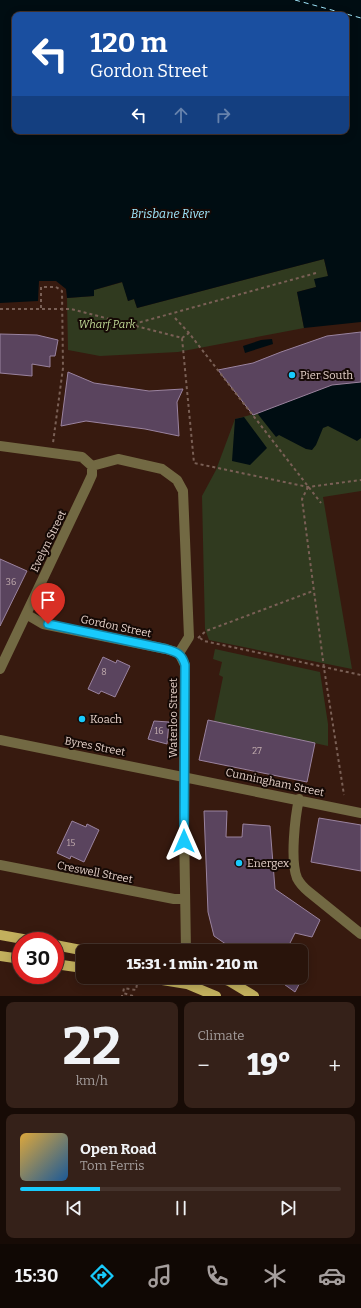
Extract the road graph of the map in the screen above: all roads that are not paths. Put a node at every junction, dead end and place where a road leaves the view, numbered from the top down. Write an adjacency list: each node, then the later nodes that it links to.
1 (0, 446): 2 (street)
2 (92, 466): 3 (street, Evelyn Street); 4 (street)
3 (26, 614): 4 (street, Gordon Street); 5 (street, Evelyn Street)
4 (179, 653): 7 (street, Waterloo Street)
5 (0, 669)
6 (0, 740): 7 (street, Byres Street)
7 (185, 776): 8 (street, Cunningham Street); 11 (street, Waterloo Street)
8 (300, 799): 9 (street, Cunningham Street); 13 (street)
9 (361, 812)
10 (0, 865): 11 (street, Creswell Street)
11 (186, 899): 15 (street, Waterloo Street)
12 (0, 934): 14 (main road)
13 (361, 934)
14 (12, 936)
15 (186, 944)
16 (64, 947): 17 (main road)
17 (76, 949)
18 (0, 956): 19 (main road)
19 (12, 958)
20 (64, 965): 21 (main road)
21 (76, 967)
22 (187, 984): 24 (main road)
23 (236, 984): 25 (main road)
24 (216, 996)
25 (254, 996)

